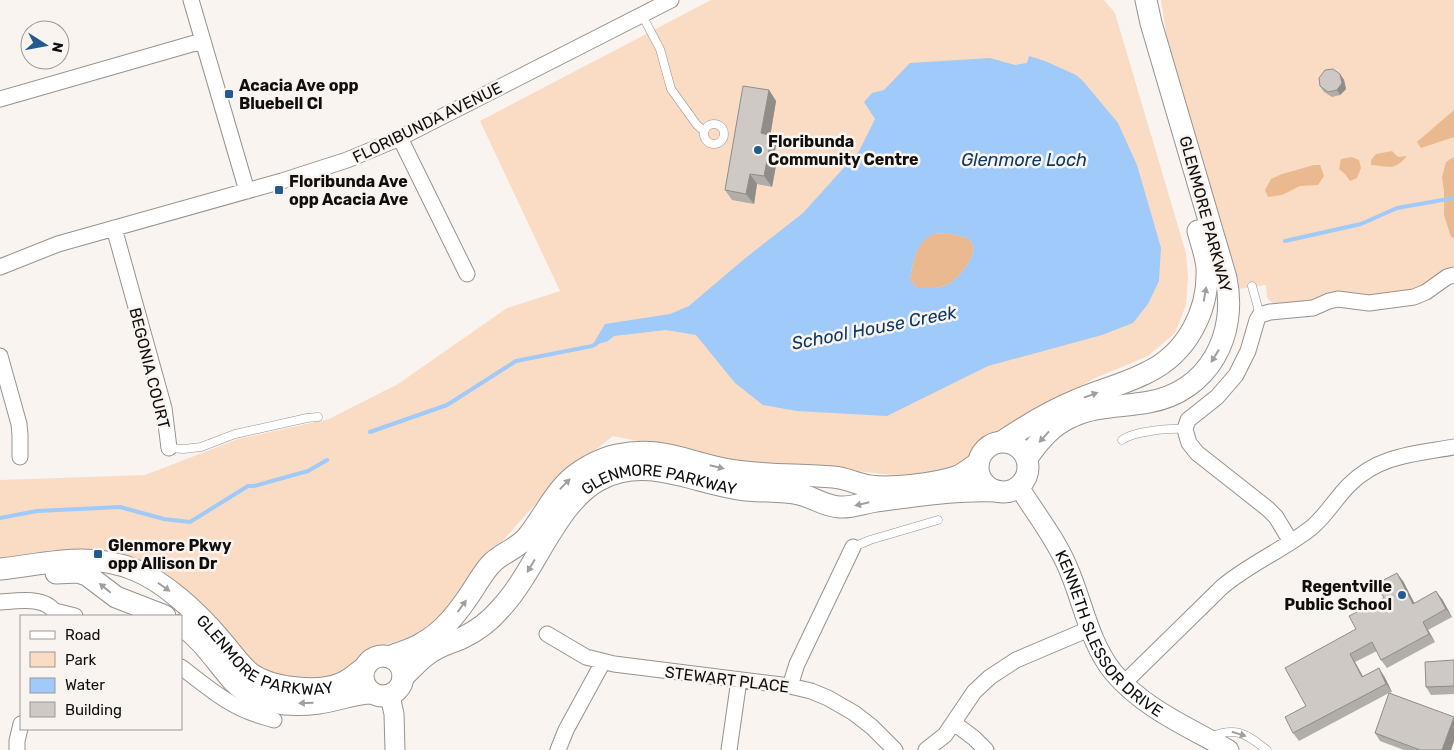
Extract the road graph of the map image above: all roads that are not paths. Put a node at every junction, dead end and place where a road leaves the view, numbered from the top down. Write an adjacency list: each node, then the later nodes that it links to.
1 (192, 0): 6 (street)
2 (671, 0): 5 (street, FLORIBUNDA AVENUE)
3 (1131, 0): 21 (main road, GLENMORE PARKWAY, one-way to 3)
4 (1146, 0): 25 (main road, GLENMORE PARKWAY, one-way to 25)
5 (642, 14): 8 (lane); 9 (street, FLORIBUNDA AVENUE)
6 (202, 41): 7 (street); 10 (street)
7 (0, 99)
8 (704, 130)
9 (400, 138): 10 (street, FLORIBUNDA AVENUE); 13 (street)
10 (247, 191): 11 (street, FLORIBUNDA AVENUE)
11 (114, 228): 12 (street, FLORIBUNDA AVENUE); 23 (street, BEGONIA COURT)
12 (0, 267)
13 (468, 274)
14 (1454, 275): 16 (street)
15 (1252, 286): 16 (lane)
16 (1260, 315): 19 (street)
17 (0, 356): 24 (street)
18 (318, 418): 23 (lane, BEGONIA COURT)
19 (1185, 429): 20 (lane); 30 (street)
20 (1122, 440)
21 (1003, 441): 25 (main road); 26 (main road)
22 (1454, 447): 30 (street)
23 (169, 448)
24 (20, 457)
25 (1027, 458): 27 (main road)
26 (978, 463): 28 (main road); 40 (main road, GLENMORE PARKWAY, one-way to 26)
27 (1019, 487): 28 (main road); 38 (street, KENNETH SLESSOR DRIVE)
28 (997, 491): 44 (main road, GLENMORE PARKWAY, one-way to 44)
29 (938, 520): 31 (lane)
30 (1291, 542): 46 (street)
31 (853, 547): 47 (street)
32 (0, 569): 43 (main road, GLENMORE PARKWAY, one-way to 43)
33 (0, 580): 36 (main road, one-way to 33)
34 (0, 602): 35 (street)
35 (55, 614)
36 (162, 615)
37 (182, 626): 48 (main road, GLENMORE PARKWAY, one-way to 37)
38 (1089, 629): 46 (street, KENNETH SLESSOR DRIVE); 50 (street)
39 (547, 634): 41 (street, STEWART PLACE)
40 (390, 657): 43 (main road); 44 (main road)
41 (603, 662): 45 (street, STEWART PLACE); 55 (street)
42 (182, 668): 49 (street)
43 (364, 668): 48 (main road)
44 (403, 677): 48 (main road)
45 (739, 680): 47 (street, STEWART PLACE); 56 (street)
46 (1124, 683): 52 (street, KENNETH SLESSOR DRIVE)
47 (790, 686): 57 (street, STEWART PLACE)
48 (381, 695): 54 (street)
49 (274, 720)
50 (954, 723): 58 (street); 59 (street)
51 (20, 728): 53 (street)
52 (1208, 738): 60 (street, KENNETH SLESSOR DRIVE); 61 (lane, one-way to 61)
53 (17, 750)
54 (395, 750)
55 (558, 750)
56 (729, 750)
57 (895, 750)
58 (926, 750)
59 (986, 750)
60 (1229, 750)
61 (1267, 750)

